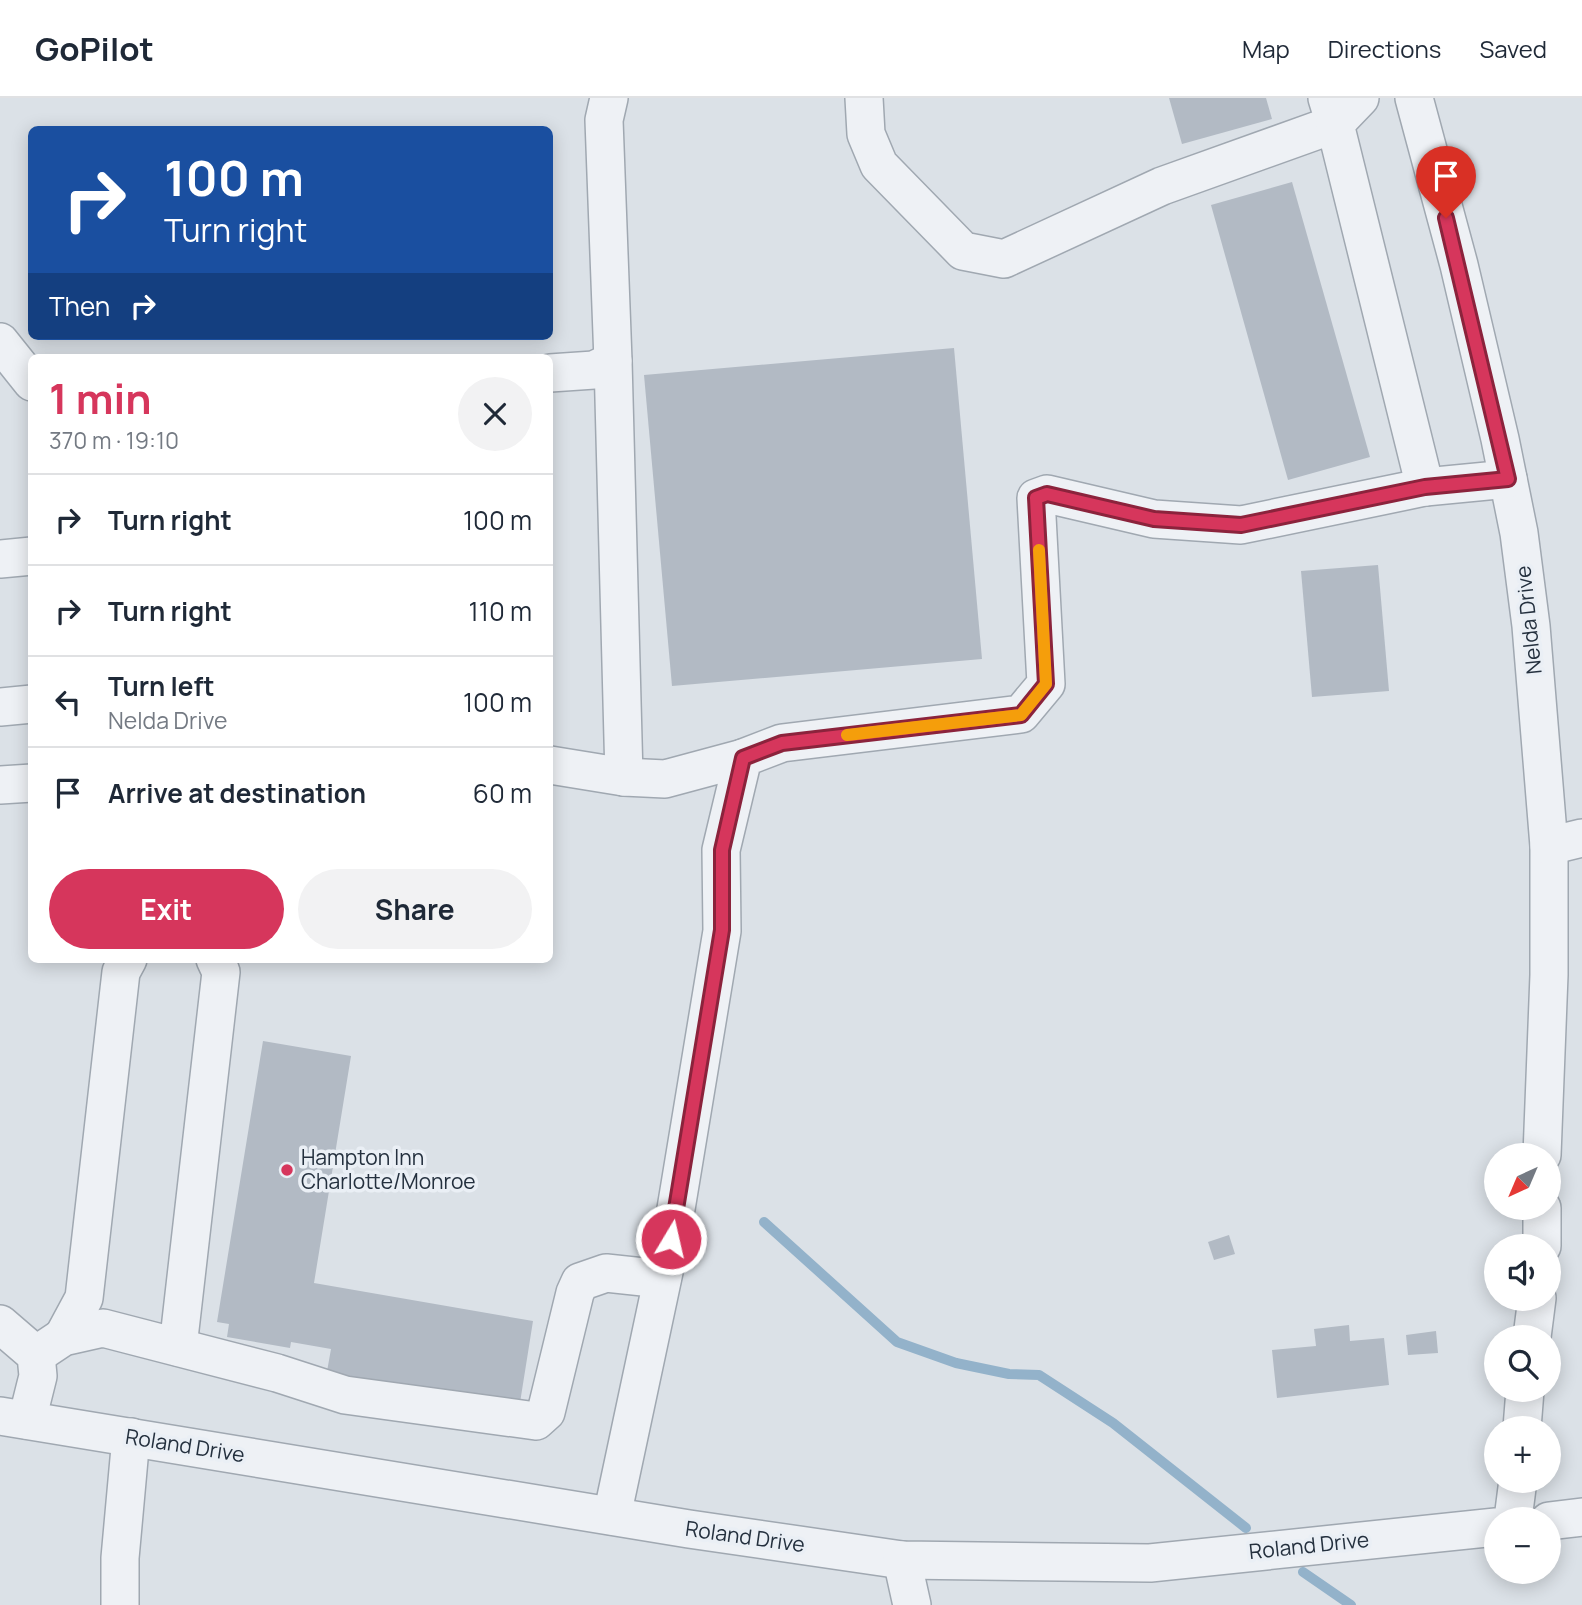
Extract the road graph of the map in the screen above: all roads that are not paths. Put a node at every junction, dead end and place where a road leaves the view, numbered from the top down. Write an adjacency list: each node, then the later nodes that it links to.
1 (609, 98): 7 (street)
2 (864, 98): 5 (street)
3 (1360, 98): 5 (street)
4 (1414, 98): 10 (street, Nelda Drive)
5 (1331, 111): 11 (street)
6 (0, 342): 9 (street)
7 (614, 361): 8 (street); 18 (street)
8 (553, 373)
9 (28, 377)
10 (1508, 479): 11 (street); 21 (street, Nelda Drive)
11 (1425, 487): 16 (street)
12 (28, 556): 13 (street)
13 (0, 559)
14 (28, 704): 15 (street)
15 (0, 707)
16 (743, 758): 18 (street); 25 (street)
17 (553, 765): 18 (street)
18 (624, 777)
19 (28, 783): 20 (street)
20 (0, 785)
21 (1566, 842): 24 (street, Nelda Drive)
22 (126, 963): 27 (street)
23 (217, 963): 28 (street)
24 (1542, 1143)
25 (663, 1279): 28 (street); 31 (street)
26 (0, 1324): 27 (street)
27 (49, 1346): 28 (street); 29 (street)
28 (178, 1347)
29 (14, 1418): 30 (street, Roland Drive)
30 (131, 1437): 31 (street, Roland Drive); 36 (street)
31 (612, 1516): 35 (street, Roland Drive)
32 (1582, 1517): 33 (street)
33 (1561, 1520)
34 (1484, 1528): 35 (street, Roland Drive)
35 (902, 1560): 37 (street)
36 (120, 1605)
37 (912, 1605)

